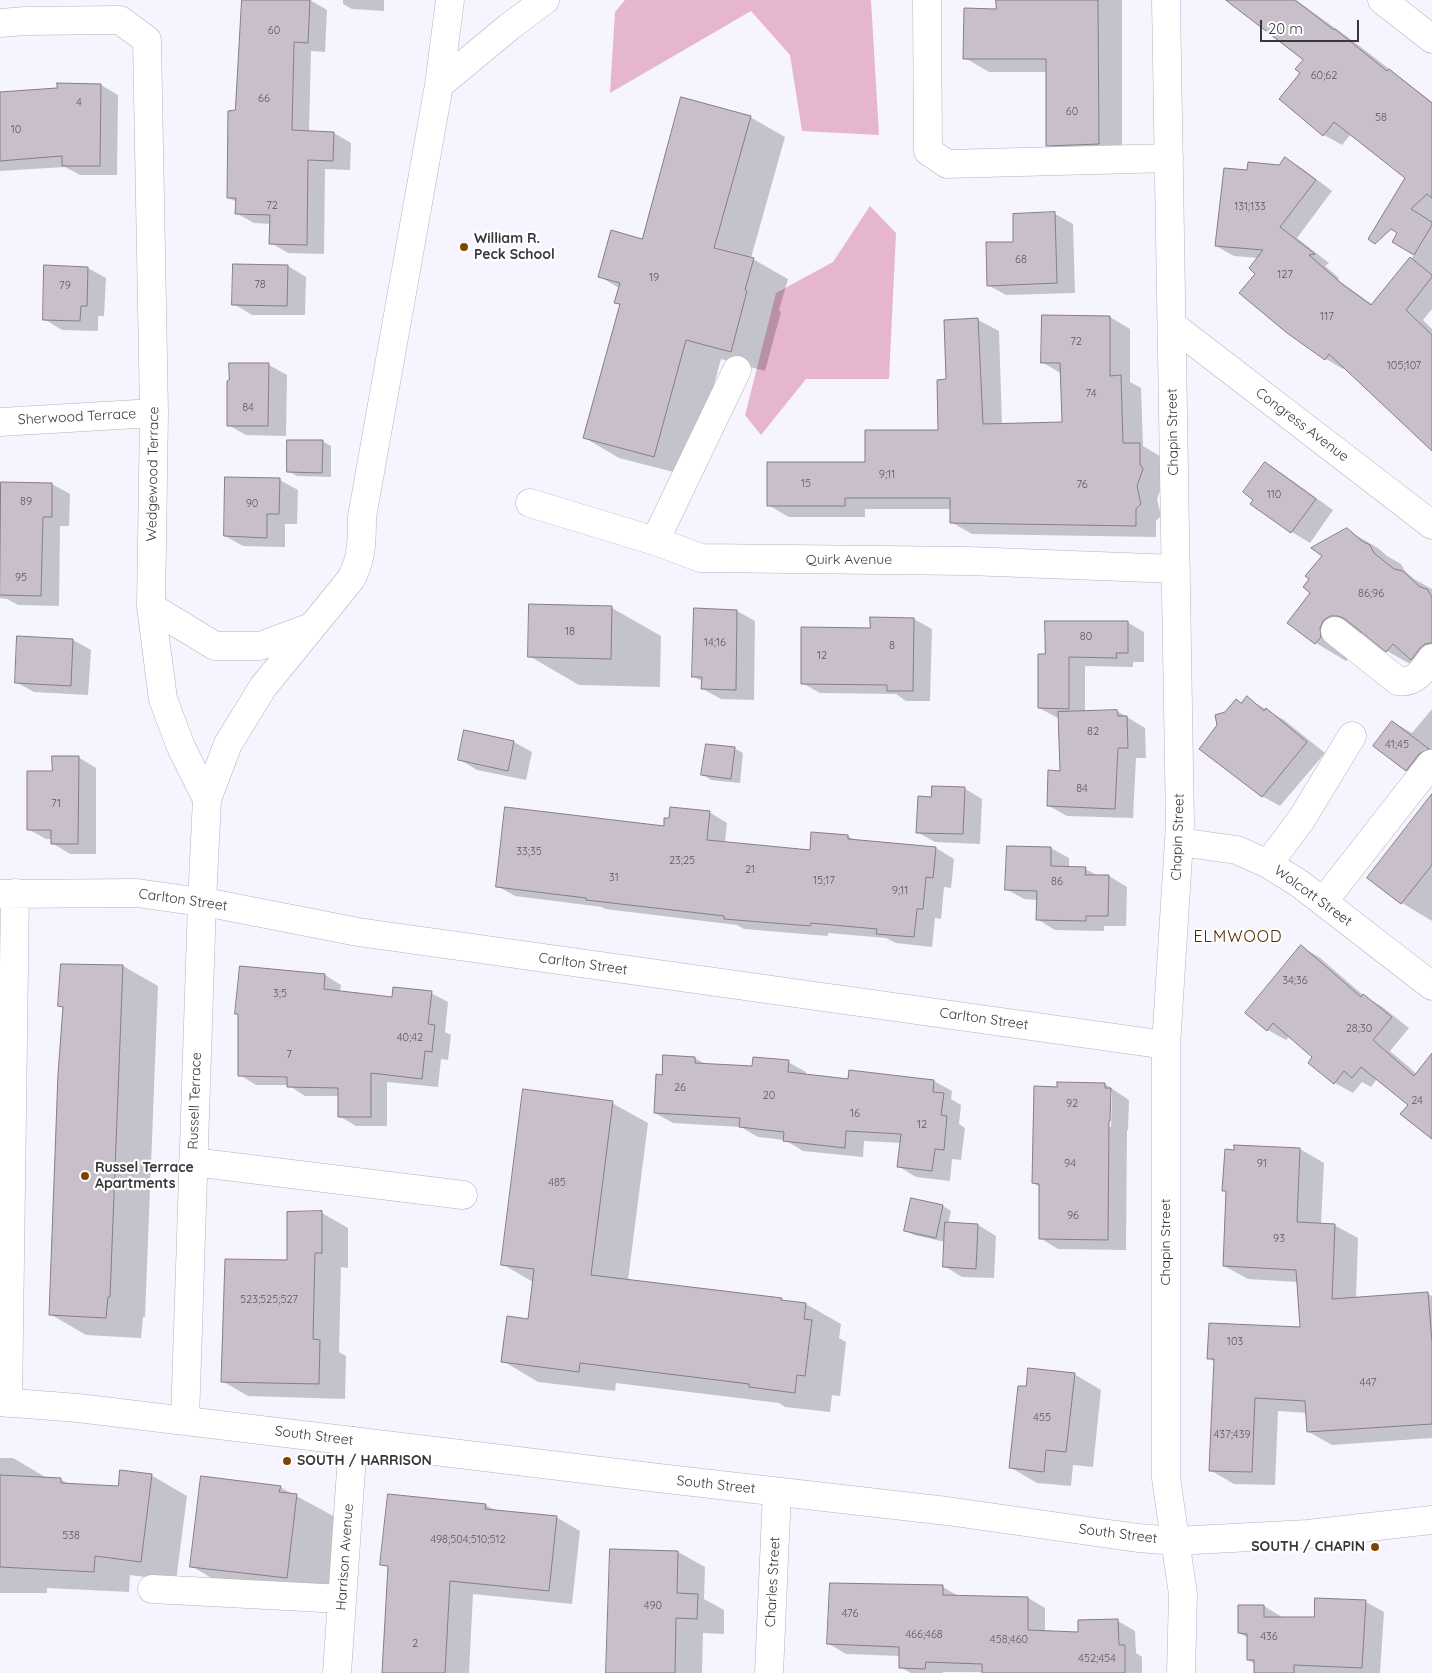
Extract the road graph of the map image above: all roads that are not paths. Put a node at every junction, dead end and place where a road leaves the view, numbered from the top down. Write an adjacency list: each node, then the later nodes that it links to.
1 (450, 0): 8 (street)
2 (545, 0): 8 (street)
3 (927, 0): 9 (street)
4 (1166, 0): 9 (street, Chapin Street)
5 (1382, 0): 7 (street)
6 (0, 23): 12 (street, Wedgewood Terrace)
7 (1432, 39)
8 (439, 85): 19 (street)
9 (1169, 158): 10 (street, Chapin Street)
10 (1172, 325): 15 (street, Congress Avenue); 17 (street, Chapin Street)
11 (737, 370): 16 (street)
12 (154, 413): 13 (street, Sherwood Terrace); 18 (street, Wedgewood Terrace)
13 (0, 422)
14 (530, 503): 16 (street, Quirk Avenue)
15 (1432, 525)
16 (655, 541): 17 (street, Quirk Avenue)
17 (1176, 569): 25 (street, Chapin Street)
18 (151, 607): 19 (street); 24 (street, Wedgewood Terrace)
19 (312, 626): 24 (street)
20 (1335, 631): 21 (street)
21 (1432, 658)
22 (1352, 736): 26 (street)
23 (1431, 764): 29 (street)
24 (207, 799): 28 (street, Wedgewood Terrace)
25 (1179, 842): 26 (street, Wolcott Street); 31 (street, Chapin Street)
26 (1268, 864): 29 (street, Wolcott Street)
27 (7, 894): 28 (street, Carlton Street); 34 (street)
28 (202, 902): 31 (street, Carlton Street); 32 (street, Russell Terrace)
29 (1323, 902): 30 (street, Wolcott Street)
30 (1432, 986)
31 (1166, 1045): 39 (street, Chapin Street)
32 (193, 1162): 33 (street); 35 (street, Russell Terrace)
33 (463, 1195)
34 (4, 1403): 35 (street, South Street)
35 (185, 1420): 36 (street, South Street)
36 (353, 1441): 37 (street, South Street); 41 (street, Harrison Avenue)
37 (777, 1492): 39 (street, South Street); 43 (street, Charles Street)
38 (1432, 1520): 39 (street, South Street)
39 (1174, 1541): 44 (street, Chapin Street)
40 (152, 1589): 41 (street)
41 (342, 1599): 42 (street, Harrison Avenue)
42 (337, 1673)
43 (768, 1673)
44 (1181, 1673)

